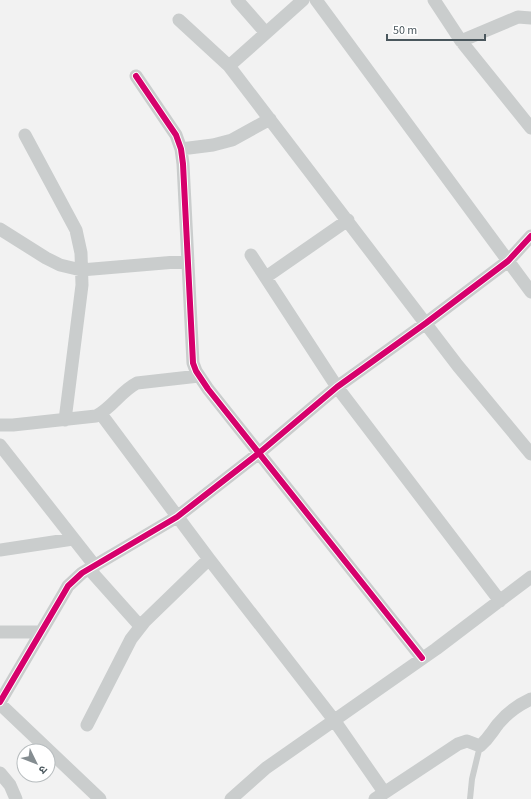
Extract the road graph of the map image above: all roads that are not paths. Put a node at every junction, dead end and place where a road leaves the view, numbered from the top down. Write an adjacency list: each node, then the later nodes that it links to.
1 (237, 0): 7 (street)
2 (302, 0): 7 (street)
3 (316, 0): 20 (street)
4 (434, 0): 8 (street)
5 (531, 18): 8 (street)
6 (179, 20): 9 (street)
7 (266, 33): 9 (street)
8 (461, 41): 12 (street)
9 (229, 66): 11 (street)
10 (136, 76): 14 (street)
11 (270, 118): 14 (street); 15 (street)
12 (531, 128)
13 (25, 136): 21 (street)
14 (181, 149): 19 (street)
15 (348, 220): 22 (street); 24 (street)
16 (0, 229): 21 (street)
17 (531, 236): 20 (street)
18 (251, 256): 22 (street)
19 (188, 261): 21 (street); 25 (street)
20 (508, 261): 23 (street); 24 (street)
21 (81, 270): 28 (street)
22 (266, 277): 26 (street)
23 (531, 292)
24 (426, 323): 26 (street); 33 (street)
25 (199, 376): 27 (street); 32 (street)
26 (337, 387): 32 (street); 40 (street)
27 (101, 414): 28 (street); 34 (street)
28 (65, 420): 29 (street)
29 (6, 425): 30 (street)
30 (0, 437)
31 (0, 445): 35 (street)
32 (259, 453): 34 (street); 44 (street)
33 (531, 454)
34 (177, 517): 37 (street); 38 (street)
35 (73, 539): 36 (street); 38 (street)
36 (1, 546)
37 (209, 559): 41 (street); 47 (street)
38 (92, 567): 41 (street); 43 (street)
39 (531, 577): 40 (street)
40 (500, 601): 44 (street)
41 (140, 626): 48 (street)
42 (0, 632): 43 (street)
43 (41, 632): 46 (street)
44 (422, 658): 47 (street)
45 (531, 699): 49 (street)
46 (0, 703): 53 (street)
47 (334, 720): 51 (street); 54 (street)
48 (87, 725)
49 (480, 746): 51 (street); 55 (lane)
50 (0, 773): 52 (street)
51 (378, 797)
52 (16, 799)
53 (100, 799)
54 (231, 799)
55 (470, 799)

